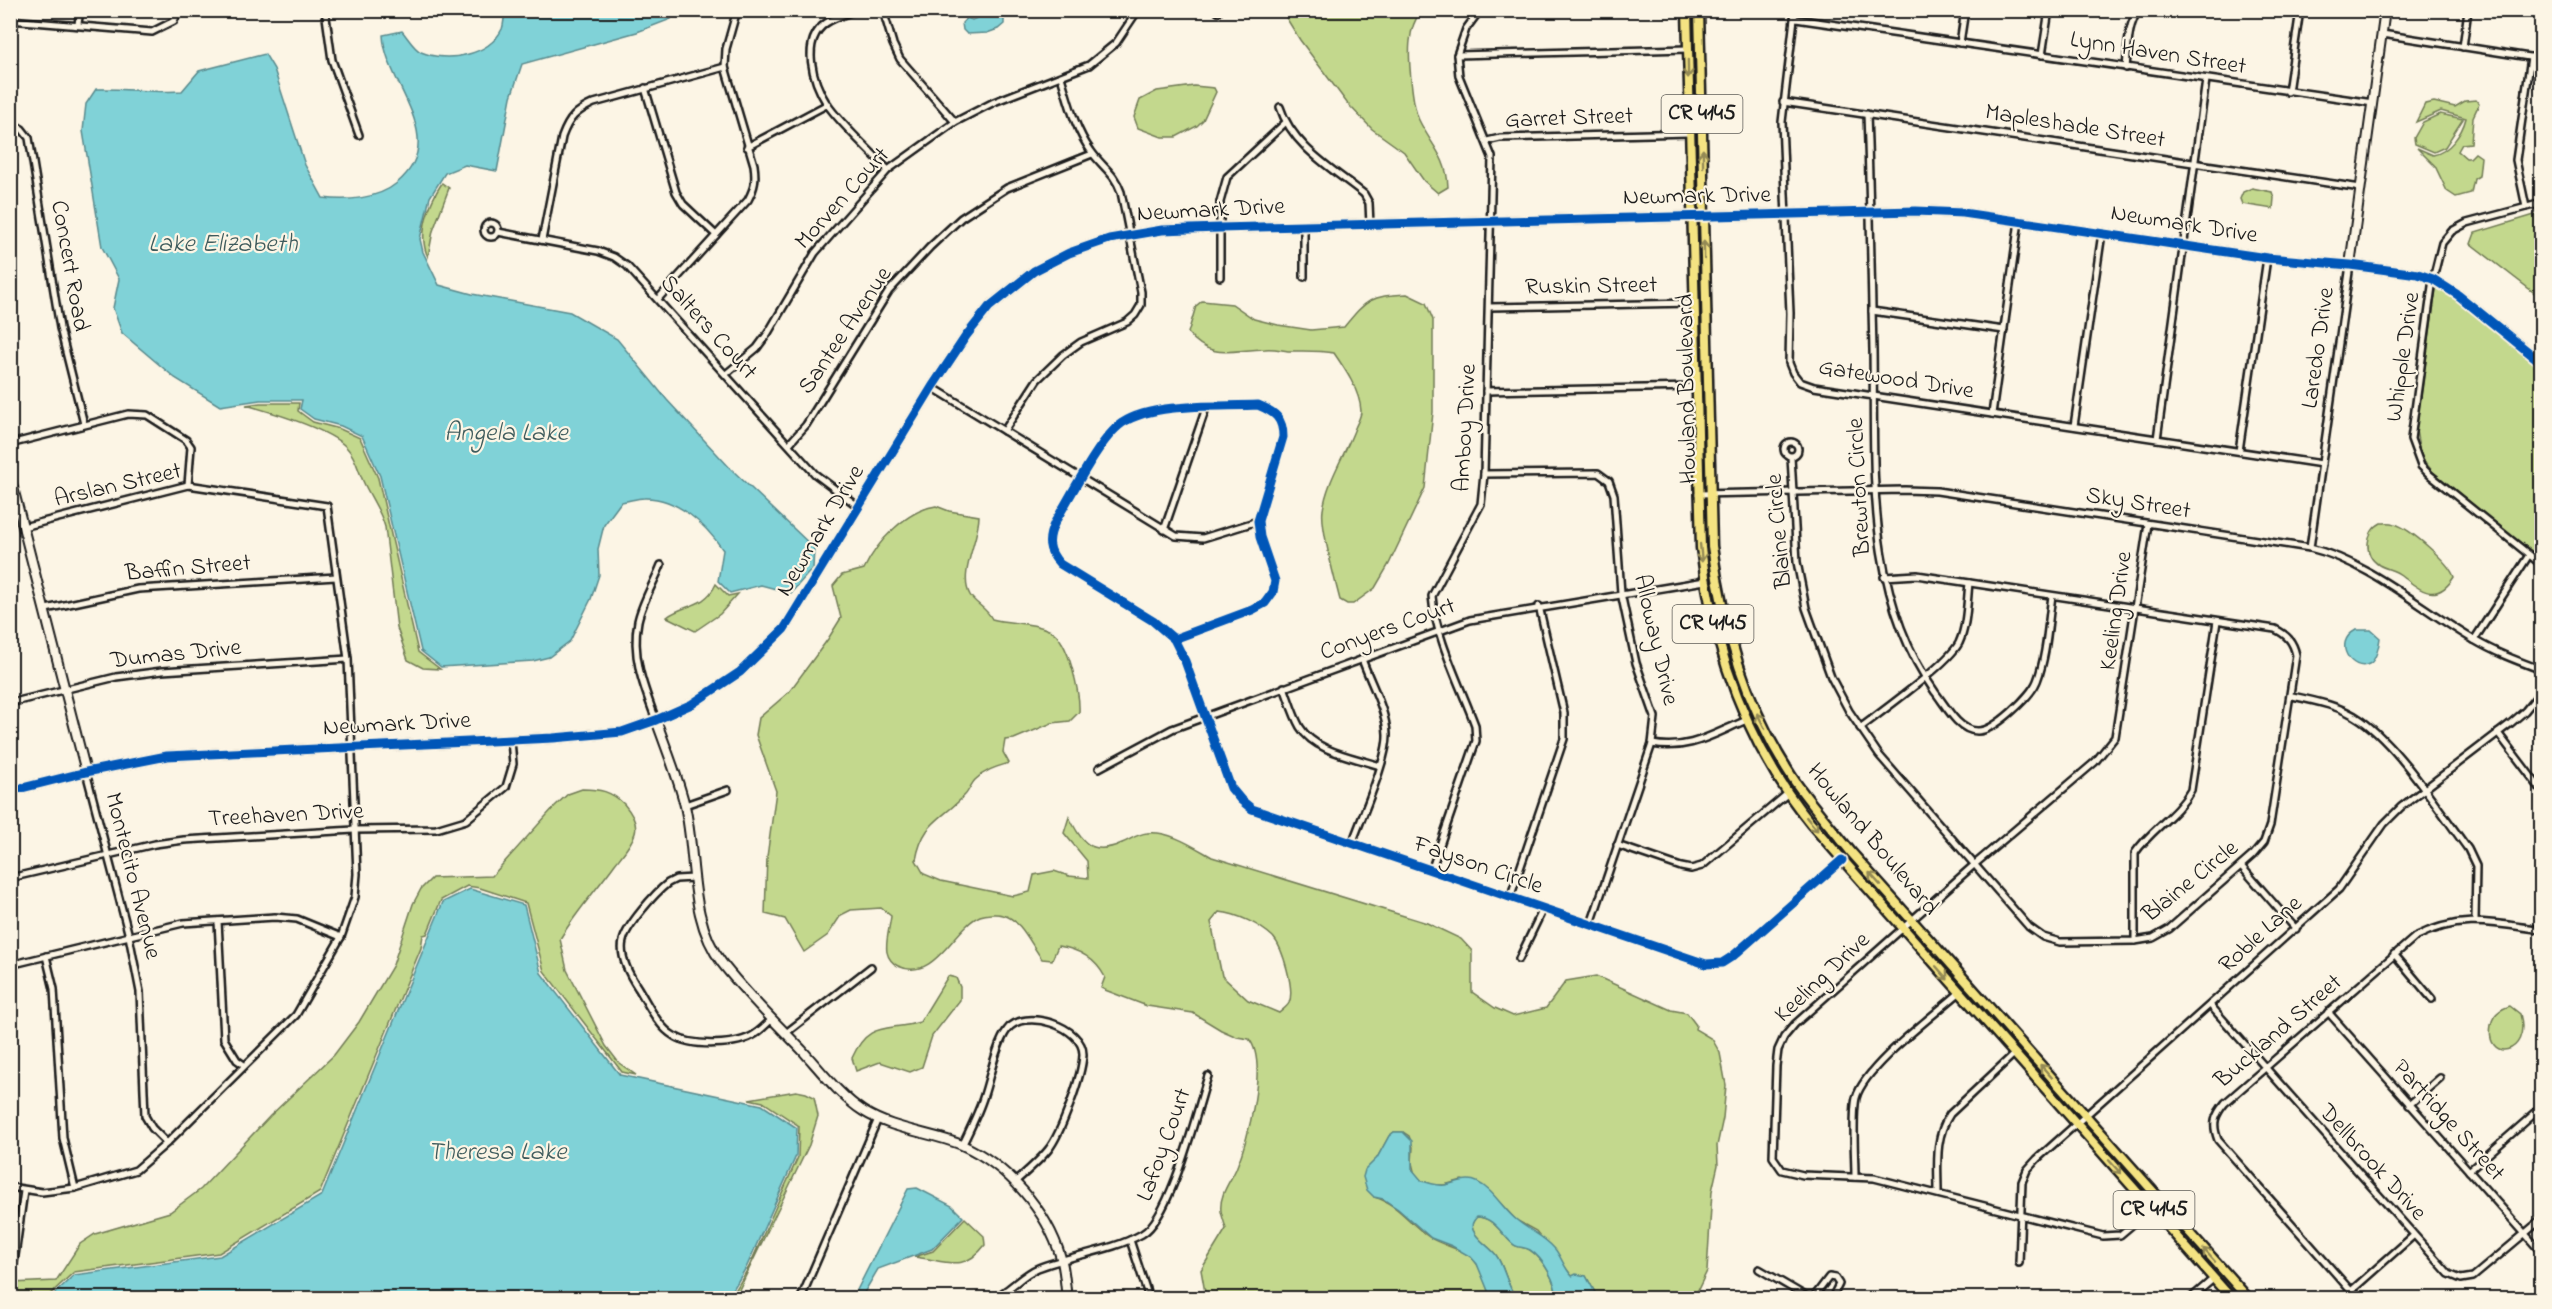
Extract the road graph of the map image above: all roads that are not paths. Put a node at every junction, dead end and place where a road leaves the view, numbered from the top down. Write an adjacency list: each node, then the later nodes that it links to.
1 (80, 10): 20 (street)
2 (179, 10): 20 (street)
3 (325, 10): 44 (street)
4 (737, 10): 29 (street)
5 (856, 10): 37 (street)
6 (883, 10): 41 (street)
7 (1138, 10): 31 (street, Morven Court)
8 (1480, 10): 25 (street)
9 (1687, 10): 24 (main road, Howland Boulevard / CR 4145)
10 (1699, 10): 56 (main road, Howland Boulevard / CR 4145, one-way to 10)
11 (1796, 10): 18 (street, Gatewood Drive)
12 (1965, 10): 22 (street)
13 (2049, 10): 26 (street)
14 (2139, 10): 30 (street)
15 (2300, 10): 34 (street)
16 (2385, 10): 21 (street, Laredo Drive)
17 (2468, 10): 23 (street)
18 (1796, 19): 22 (street, Lynn Haven Street); 35 (street, Gatewood Drive)
19 (10, 20): 20 (street)
20 (78, 24)
21 (2382, 34): 23 (street); 36 (street, Laredo Drive)
22 (1960, 43): 26 (street, Lynn Haven Street)
23 (2463, 47): 27 (street)
24 (1688, 49): 25 (street); 43 (main road, Howland Boulevard / CR 4145, one-way to 43)
25 (1457, 55): 45 (street, Amboy Drive)
26 (2042, 55): 30 (street, Lynn Haven Street)
27 (2531, 57): 28 (street); 52 (street)
28 (2541, 59)
29 (725, 67): 33 (street); 46 (street)
30 (2126, 68): 32 (street, Lynn Haven Street)
31 (1061, 77): 41 (street, Morven Court); 47 (street)
32 (2206, 80): 34 (street, Lynn Haven Street); 48 (street)
33 (645, 88): 65 (street); 66 (street)
34 (2288, 92): 36 (street, Lynn Haven Street)
35 (1784, 102): 39 (street, Mapleshade Street); 54 (street, Gatewood Drive)
36 (2373, 103): 50 (street, Laredo Drive)
37 (828, 104): 46 (street); 49 (street)
38 (1280, 107): 42 (street)
39 (1867, 114): 48 (street, Mapleshade Street); 53 (street, Brewton Circle)
40 (10, 122): 86 (street, Concert Road)
41 (955, 122): 49 (street, Morven Court)
42 (1284, 123): 59 (street); 61 (street)
43 (1689, 133): 45 (street, Garret Street); 55 (main road, Howland Boulevard / CR 4145)
44 (359, 135)
45 (1486, 141): 58 (street, Amboy Drive)
46 (747, 147): 65 (street)
47 (1092, 154): 64 (street); 91 (street, Santee Avenue)
48 (2195, 163): 50 (street, Mapleshade Street); 67 (street)
49 (888, 170): 79 (street, Morven Court)
50 (2361, 188): 69 (street, Laredo Drive)
51 (2541, 203): 52 (street, Whipple Drive)
52 (2526, 207): 72 (street, Whipple Drive)
53 (1870, 212): 54 (street, Newmark Drive); 57 (street, Newmark Drive); 76 (street, Brewton Circle)
54 (1787, 214): 56 (street, Newmark Drive); 83 (street, Gatewood Drive)
55 (1692, 217): 56 (street, Newmark Drive); 58 (street, Newmark Drive); 74 (main road, Howland Boulevard / CR 4145)
56 (1703, 217): 102 (main road, Howland Boulevard / CR 4145, one-way to 56)
57 (2019, 220): 63 (street, Newmark Drive); 77 (street)
58 (1491, 222): 59 (street, Newmark Drive); 75 (street, Amboy Drive)
59 (1370, 225): 60 (street, Newmark Drive)
60 (1304, 226): 61 (street, Newmark Drive); 71 (street)
61 (1219, 228): 64 (street, Newmark Drive); 70 (street)
62 (498, 232): 66 (street, Salters Court)
63 (2102, 233): 67 (street, Newmark Drive); 87 (street)
64 (1130, 234): 80 (street, Newmark Drive); 88 (street)
65 (716, 235): 73 (street)
66 (542, 240): 73 (street, Salters Court)
67 (2184, 244): 68 (street, Newmark Drive); 89 (street)
68 (2267, 258): 69 (street, Newmark Drive); 92 (street)
69 (2350, 265): 72 (street, Newmark Drive); 94 (street, Laredo Drive)
70 (1221, 277)
71 (1304, 278)
72 (2433, 279): 78 (street, Newmark Drive); 109 (street, Whipple Drive)
73 (658, 299): 79 (street, Salters Court)
74 (1693, 303): 75 (street, Ruskin Street); 81 (main road, Howland Boulevard / CR 4145)
75 (1489, 307): 82 (street, Amboy Drive)
76 (1872, 311): 77 (street); 83 (street, Brewton Circle)
77 (2004, 330): 85 (street)
78 (2541, 363)
79 (726, 374): 91 (street, Salters Court)
80 (932, 387): 88 (street); 103 (street, Newmark Drive)
81 (1695, 387): 82 (street); 101 (main road, Howland Boulevard / CR 4145)
82 (1486, 391): 95 (street, Amboy Drive)
83 (1874, 396): 85 (street, Gatewood Drive); 99 (street, Brewton Circle)
84 (1206, 408): 97 (street, Fayson Circle); 104 (street, Fayson Circle); 107 (street)
85 (1992, 414): 87 (street, Gatewood Drive)
86 (84, 424): 90 (street); 98 (street)
87 (2074, 426): 89 (street, Gatewood Drive)
88 (1004, 431): 97 (street)
89 (2157, 439): 92 (street, Gatewood Drive)
90 (10, 444)
91 (789, 444): 103 (street, Salters Court)
92 (2239, 451): 94 (street, Gatewood Drive)
93 (1791, 457): 100 (street, Blaine Circle)
94 (2322, 464): 108 (street, Laredo Drive)
95 (1484, 474): 116 (street, Alloway Drive); 122 (street, Amboy Drive)
96 (10, 476): 106 (street, Montecito Avenue)
97 (1081, 480): 107 (street); 123 (street, Fayson Circle)
98 (188, 485): 106 (street, Arslan Street); 112 (street, Arslan Street)
99 (1875, 490): 100 (street, Sky Street); 105 (street, Sky Street); 113 (street, Brewton Circle)
100 (1792, 492): 102 (street, Sky Street); 137 (street, Blaine Circle)
101 (1698, 494): 102 (street, Sky Street); 114 (main road, Howland Boulevard / CR 4145, one-way to 114)
102 (1710, 494): 146 (main road, Howland Boulevard / CR 4145, one-way to 102)
103 (859, 507): 135 (street, Newmark Drive)
104 (1258, 521): 107 (street); 123 (street, Fayson Circle)
105 (2148, 524): 108 (street, Sky Street); 119 (street, Keeling Drive)
106 (23, 527): 120 (street, Montecito Avenue)
107 (1164, 530)
108 (2310, 548): 124 (street, Sky Street)
109 (2529, 555): 111 (street, Whipple Drive); 124 (street)
110 (661, 565): 135 (street)
111 (2541, 565)
112 (336, 577): 120 (street, Baffin Street); 125 (street)
113 (1884, 577): 115 (street, Blaine Circle); 128 (street, Brewton Circle)
114 (1705, 581): 116 (street, Conyers Court); 136 (main road, Howland Boulevard / CR 4145)
115 (1969, 583): 117 (street, Blaine Circle); 128 (street)
116 (1621, 593): 118 (street, Conyers Court); 140 (street, Alloway Drive)
117 (2052, 596): 119 (street, Blaine Circle); 128 (street, Brewton Circle)
118 (1539, 606): 122 (street, Conyers Court); 164 (street)
119 (2135, 608): 121 (street, Blaine Circle); 159 (street, Keeling Drive)
120 (46, 609): 130 (street, Montecito Avenue)
121 (2217, 621): 132 (street, Blaine Circle); 175 (street)
122 (1439, 630): 126 (street, Conyers Court); 161 (street, Amboy Drive)
123 (1174, 639): 134 (street, Fayson Circle)
124 (2474, 640): 127 (street, Sky Street)
125 (348, 659): 130 (street, Dumas Drive); 141 (street)
126 (1362, 659): 129 (street, Conyers Court); 142 (street)
127 (2541, 670)
128 (1924, 676): 137 (street)
129 (1284, 687): 134 (street, Conyers Court); 142 (street)
130 (66, 689): 133 (street, Dumas Drive); 144 (street, Montecito Avenue)
131 (2541, 690): 138 (street, Roble Lane)
132 (2292, 696): 148 (street); 160 (street, Blaine Circle)
133 (10, 703)
134 (1205, 716): 143 (street, Conyers Court); 155 (street, Fayson Circle)
135 (656, 720): 139 (street, Newmark Drive); 153 (street)
136 (1747, 720): 140 (street); 145 (main road, Howland Boulevard / CR 4145)
137 (1860, 728): 159 (street, Blaine Circle)
138 (2498, 733): 148 (street, Roble Lane); 150 (street)
139 (511, 740): 141 (street, Newmark Drive); 154 (street, Treehaven Drive)
140 (1652, 744): 156 (street, Alloway Drive)
141 (353, 747): 144 (street, Newmark Drive); 154 (street)
142 (1380, 766): 155 (street)
143 (1100, 768)
144 (86, 772): 149 (street, Newmark Drive); 157 (street, Montecito Avenue)
145 (1778, 777): 146 (main road); 151 (main road, Howland Boulevard / CR 4145)
146 (1794, 780): 152 (main road, Howland Boulevard / CR 4145)
147 (728, 790): 153 (street)
148 (2423, 790): 168 (street); 171 (street, Roble Lane)
149 (10, 791)
150 (2541, 791)
151 (1787, 795): 152 (main road); 156 (street); 158 (main road, Howland Boulevard / CR 4145, one-way to 158)
152 (1809, 801): 166 (main road, Howland Boulevard / CR 4145, one-way to 152)
153 (685, 806): 163 (street)
154 (354, 830): 157 (street, Treehaven Drive); 174 (street)
155 (1352, 844): 161 (street, Fayson Circle)
156 (1617, 845): 169 (street, Alloway Drive)
157 (107, 856): 162 (street, Treehaven Drive); 173 (street, Montecito Avenue)
158 (1842, 860): 169 (street, Fayson Circle); 170 (main road, Howland Boulevard / CR 4145)
159 (1975, 864): 166 (street, Keeling Drive); 175 (street, Blaine Circle)
160 (2241, 866): 171 (street); 175 (street, Blaine Circle)
161 (1431, 871): 164 (street, Fayson Circle)
162 (10, 878)
163 (694, 878): 185 (street); 185 (street)
164 (1510, 898): 165 (street, Fayson Circle)
165 (1543, 909): 169 (street, Fayson Circle); 178 (street)
166 (1913, 920): 170 (street, Keeling Drive); 194 (main road, Howland Boulevard / CR 4145, one-way to 166)
167 (218, 921): 173 (street); 174 (street); 188 (street)
168 (2475, 921): 172 (street, Buckland Street); 176 (street, Buckland Street)
169 (1591, 924)
170 (1904, 929): 181 (main road, Howland Boulevard / CR 4145, one-way to 181); 200 (street, Keeling Drive)
171 (2296, 929): 183 (street, Roble Lane)
172 (2541, 930)
173 (129, 936): 177 (street); 197 (street, Montecito Avenue)
174 (341, 937): 188 (street)
175 (2135, 941)
176 (2394, 954): 182 (street); 184 (street, Buckland Street)
177 (46, 956): 179 (street); 203 (street)
178 (1519, 960)
179 (10, 965)
180 (871, 967): 186 (street)
181 (1959, 993): 187 (main road, Howland Boulevard / CR 4145); 200 (street)
182 (2432, 999)
183 (2210, 1005): 189 (street, Dellbrook Drive); 194 (street, Roble Lane)
184 (2328, 1012): 189 (street, Buckland Street); 192 (street, Partridge Street)
185 (772, 1018): 186 (street)
186 (786, 1033): 195 (street)
187 (2014, 1054): 196 (main road, Howland Boulevard / CR 4145); 205 (street)
188 (244, 1065): 197 (street)
189 (2264, 1068): 210 (street, Dellbrook Drive); 218 (street, Buckland Street)
190 (1208, 1076): 211 (street, Lafoy Court)
191 (2440, 1078): 192 (street)
192 (2409, 1105): 199 (street, Partridge Street)
193 (2541, 1107): 199 (street)
194 (2085, 1115): 196 (street, Roble Lane); 227 (main road, Howland Boulevard / CR 4145, one-way to 194)
195 (878, 1119): 198 (street); 219 (street)
196 (2076, 1123): 206 (main road, Howland Boulevard / CR 4145, one-way to 206); 207 (street, Roble Lane)
197 (167, 1143): 203 (street)
198 (962, 1146): 201 (street); 201 (street)
199 (2469, 1171): 209 (street, Partridge Street)
200 (1855, 1177): 205 (street, Keeling Drive)
201 (1015, 1182): 213 (street)
202 (10, 1187): 204 (street)
203 (75, 1188): 204 (street)
204 (24, 1191): 216 (street)
205 (1938, 1193): 207 (street, Keeling Drive)
206 (2152, 1208): 207 (street, Keeling Drive); 217 (main road, Howland Boulevard / CR 4145)
207 (2019, 1213): 214 (street, Roble Lane)
208 (2541, 1219): 209 (street)
209 (2524, 1234): 210 (street, Dellbrook Drive); 212 (street, Partridge Street)
210 (2414, 1236): 218 (street)
211 (1130, 1240): 213 (street, Lafoy Court); 222 (street)
212 (2541, 1253)
213 (1061, 1259): 220 (street, Lafoy Court); 221 (street)
214 (2019, 1263)
215 (1759, 1269): 223 (street)
216 (12, 1277)
217 (2213, 1280): 225 (street); 226 (main road, Howland Boulevard / CR 4145)
218 (2351, 1291): 228 (street)
219 (801, 1299)
220 (993, 1299)
221 (1067, 1299)
222 (1149, 1299)
223 (1811, 1299): 224 (street)
224 (1832, 1299)
225 (2191, 1299)
226 (2230, 1299)
227 (2248, 1299)
228 (2343, 1299)

